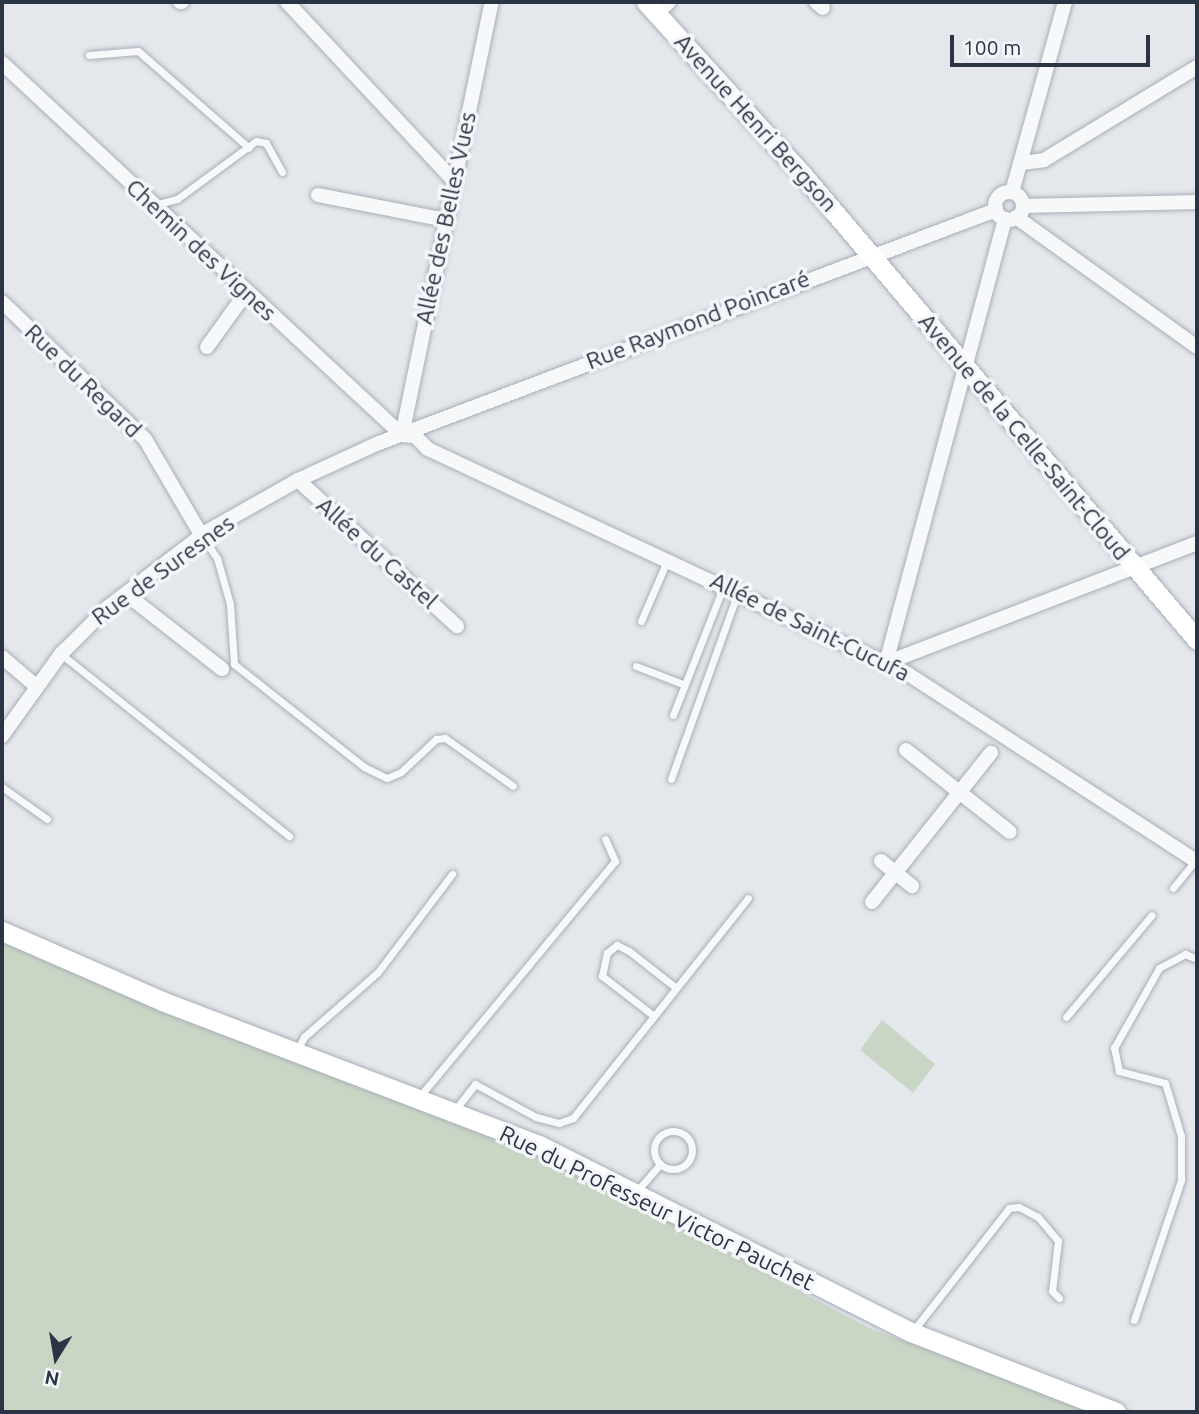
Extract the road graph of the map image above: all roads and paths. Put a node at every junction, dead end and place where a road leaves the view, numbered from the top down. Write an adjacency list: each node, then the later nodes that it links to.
1 (287, 2): 11 (street)
2 (492, 2): 11 (street, Allée des Belles Vues)
3 (1065, 2): 9 (street)
4 (657, 5): 18 (street, Avenue Henri Bergson)
5 (89, 55): 8 (lane)
6 (2, 63): 15 (street, Chemin des Vignes)
7 (1197, 66): 9 (street)
8 (249, 148): 10 (lane); 15 (lane)
9 (1021, 163): 12 (street)
10 (282, 172)
11 (453, 180): 17 (street, Allée des Belles Vues)
12 (1012, 192): 16 (street); 16 (street)
13 (318, 195): 17 (street)
14 (1197, 202): 16 (street, Rue Raymond Poincaré)
15 (153, 205): 20 (street, Chemin des Vignes)
16 (1010, 213): 19 (street, Rue Raymond Poincaré); 23 (street); 24 (street)
17 (445, 220): 25 (street, Allée des Belles Vues)
18 (853, 234): 19 (street, Avenue de la Celle-Saint-Cloud)
19 (870, 254): 24 (street, Avenue de la Celle-Saint-Cloud); 25 (street, Rue Raymond Poincaré)
20 (246, 293): 22 (street); 25 (street, Chemin des Vignes)
21 (2, 302): 27 (street, Rue du Regard)
22 (207, 347)
23 (1197, 347)
24 (965, 366): 30 (street, Avenue de la Celle-Saint-Cloud); 39 (street)
25 (402, 435): 26 (street, Rue de Suresnes); 29 (street, Allée de Saint-Cucufa)
26 (298, 480): 27 (street, Rue de Suresnes); 35 (street, Allée du Castel)
27 (202, 536): 33 (street, Rue de Suresnes); 50 (lane)
28 (1197, 543): 30 (street)
29 (668, 558): 31 (street, Allée de Saint-Cucufa); 34 (lane)
30 (1134, 567): 36 (street, Avenue de la Celle-Saint-Cloud); 39 (street)
31 (725, 584): 32 (street, Allée de Saint-Cucufa); 42 (lane)
32 (739, 591): 39 (street, Allée de Saint-Cucufa); 49 (lane)
33 (126, 594): 37 (street, Rue de Suresnes); 41 (street)
34 (641, 621)
35 (457, 626)
36 (1197, 640)
37 (61, 654): 43 (street, Rue de Suresnes); 55 (lane)
38 (2, 657): 43 (street)
39 (886, 663): 46 (street, Allée de Saint-Cucufa)
40 (636, 666): 42 (lane)
41 (222, 669)
42 (683, 684): 44 (lane)
43 (36, 686): 45 (street, Rue de Suresnes)
44 (673, 715)
45 (2, 736)
46 (1003, 738): 48 (lane); 58 (street, Allée de Saint-Cucufa)
47 (905, 750): 52 (street)
48 (992, 753): 52 (street)
49 (671, 779)
50 (513, 786)
51 (2, 787): 53 (lane)
52 (959, 793): 54 (street); 59 (street)
53 (47, 819)
54 (1010, 832)
55 (289, 836)
56 (605, 839): 72 (lane)
57 (881, 861): 59 (street)
58 (1196, 862): 62 (lane)
59 (895, 873): 61 (street); 64 (street)
60 (453, 874): 71 (lane)
61 (912, 886)
62 (1173, 888)
63 (748, 898): 68 (lane)
64 (872, 902)
65 (1152, 915): 70 (lane)
66 (2, 931): 71 (street, Rue du Professeur Victor Pauchet)
67 (1197, 959): 77 (lane)
68 (676, 988): 69 (lane); 69 (lane)
69 (654, 1016): 73 (lane)
70 (1066, 1017)
71 (295, 1052): 72 (street, Rue du Professeur Victor Pauchet)
72 (417, 1099): 73 (street, Rue du Professeur Victor Pauchet)
73 (454, 1113): 75 (street, Rue du Professeur Victor Pauchet)
74 (660, 1164): 74 (lane); 75 (lane)
75 (634, 1194): 78 (street, Rue du Professeur Victor Pauchet)
76 (1059, 1298): 78 (lane)
77 (1135, 1320)
78 (911, 1332): 79 (street, Rue du Professeur Victor Pauchet)
79 (1116, 1412)

